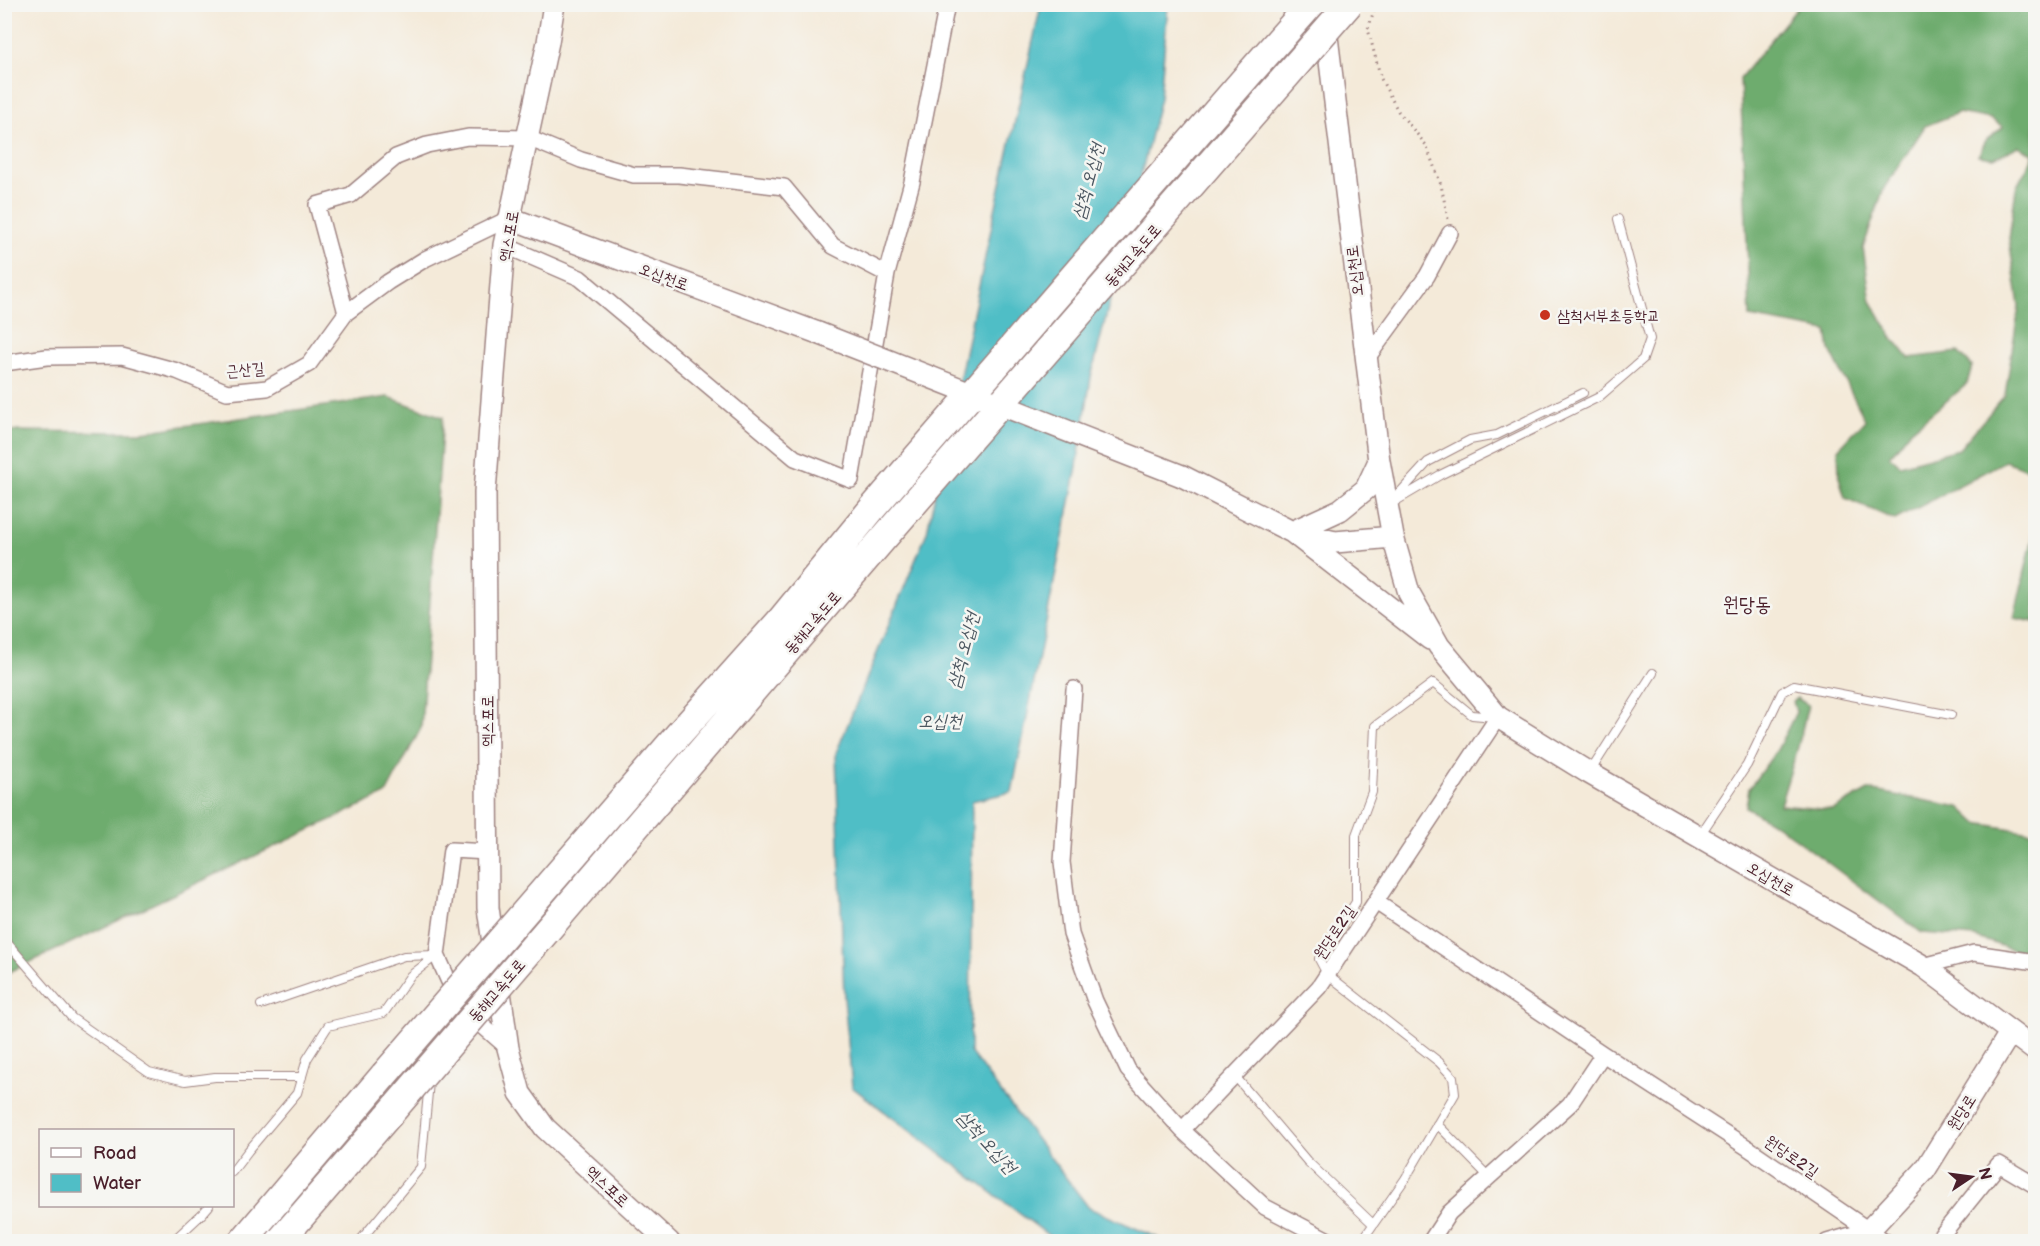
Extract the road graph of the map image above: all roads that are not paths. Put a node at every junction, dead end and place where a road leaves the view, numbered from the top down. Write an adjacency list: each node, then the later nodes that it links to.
1 (554, 4): 6 (street, 엑스포로)
2 (947, 4): 11 (street)
3 (1311, 4): 51 (highway, 동해고속도로, bridge)
4 (1323, 4): 13 (street, 오십천로)
5 (1349, 4): 52 (highway, 동해고속도로, bridge)
6 (528, 138): 7 (street, 엑스포로); 11 (street); 12 (street)
7 (510, 218): 10 (street, 엑스포로); 12 (street, 근산길); 18 (street, 오십천로, bridge)
8 (1618, 219): 17 (lane)
9 (1450, 233): 13 (street)
10 (504, 245): 11 (street); 27 (street, 엑스포로)
11 (887, 274)
12 (346, 313): 14 (street, 근산길)
13 (1365, 361): 16 (street, 오십천로)
14 (4, 363)
15 (1583, 393): 17 (lane)
16 (1378, 461): 17 (street, 오십천로); 18 (street)
17 (1387, 506): 19 (street, 오십천로)
18 (1292, 532): 19 (street); 20 (street)
19 (1393, 537): 20 (street, 오십천로)
20 (1439, 646): 24 (street, 오십천로)
21 (1653, 673): 25 (lane)
22 (1074, 689): 43 (street)
23 (1951, 715): 26 (lane)
24 (1498, 717): 25 (street, 오십천로); 28 (street); 33 (lane)
25 (1589, 773): 26 (street, 오십천로)
26 (1700, 836): 32 (street, 오십천로)
27 (488, 852): 30 (street); 37 (street, 엑스포로)
28 (1376, 902): 33 (street, 원당로2길); 39 (street, 원당로2길)
29 (4, 939): 41 (lane)
30 (437, 955): 34 (lane); 35 (street); 41 (lane)
31 (2036, 962): 32 (street)
32 (1923, 966): 36 (street, 오십천로)
33 (1328, 974): 40 (street, 원당로2길); 42 (lane)
34 (261, 1005)
35 (460, 1006): 37 (street); 53 (lane)
36 (2010, 1033): 38 (street, 오십천로); 49 (street, 원당로)
37 (508, 1048): 54 (street, 엑스포로)
38 (2036, 1052)
39 (1604, 1054): 45 (street); 49 (street, 원당로2길)
40 (1234, 1075): 43 (street, 원당로2길); 48 (lane)
41 (302, 1077): 44 (lane)
42 (1437, 1124): 45 (lane); 48 (lane)
43 (1182, 1130): 55 (street)
44 (234, 1169)
45 (1489, 1177): 57 (street)
46 (2036, 1186): 59 (street)
47 (208, 1207): 50 (lane)
48 (1373, 1224): 56 (lane)
49 (1870, 1238): 58 (street)
50 (172, 1242)
51 (242, 1242)
52 (279, 1242)
53 (359, 1242)
54 (669, 1242)
55 (1332, 1242)
56 (1361, 1242)
57 (1430, 1242)
58 (1827, 1242)
59 (1936, 1242)

